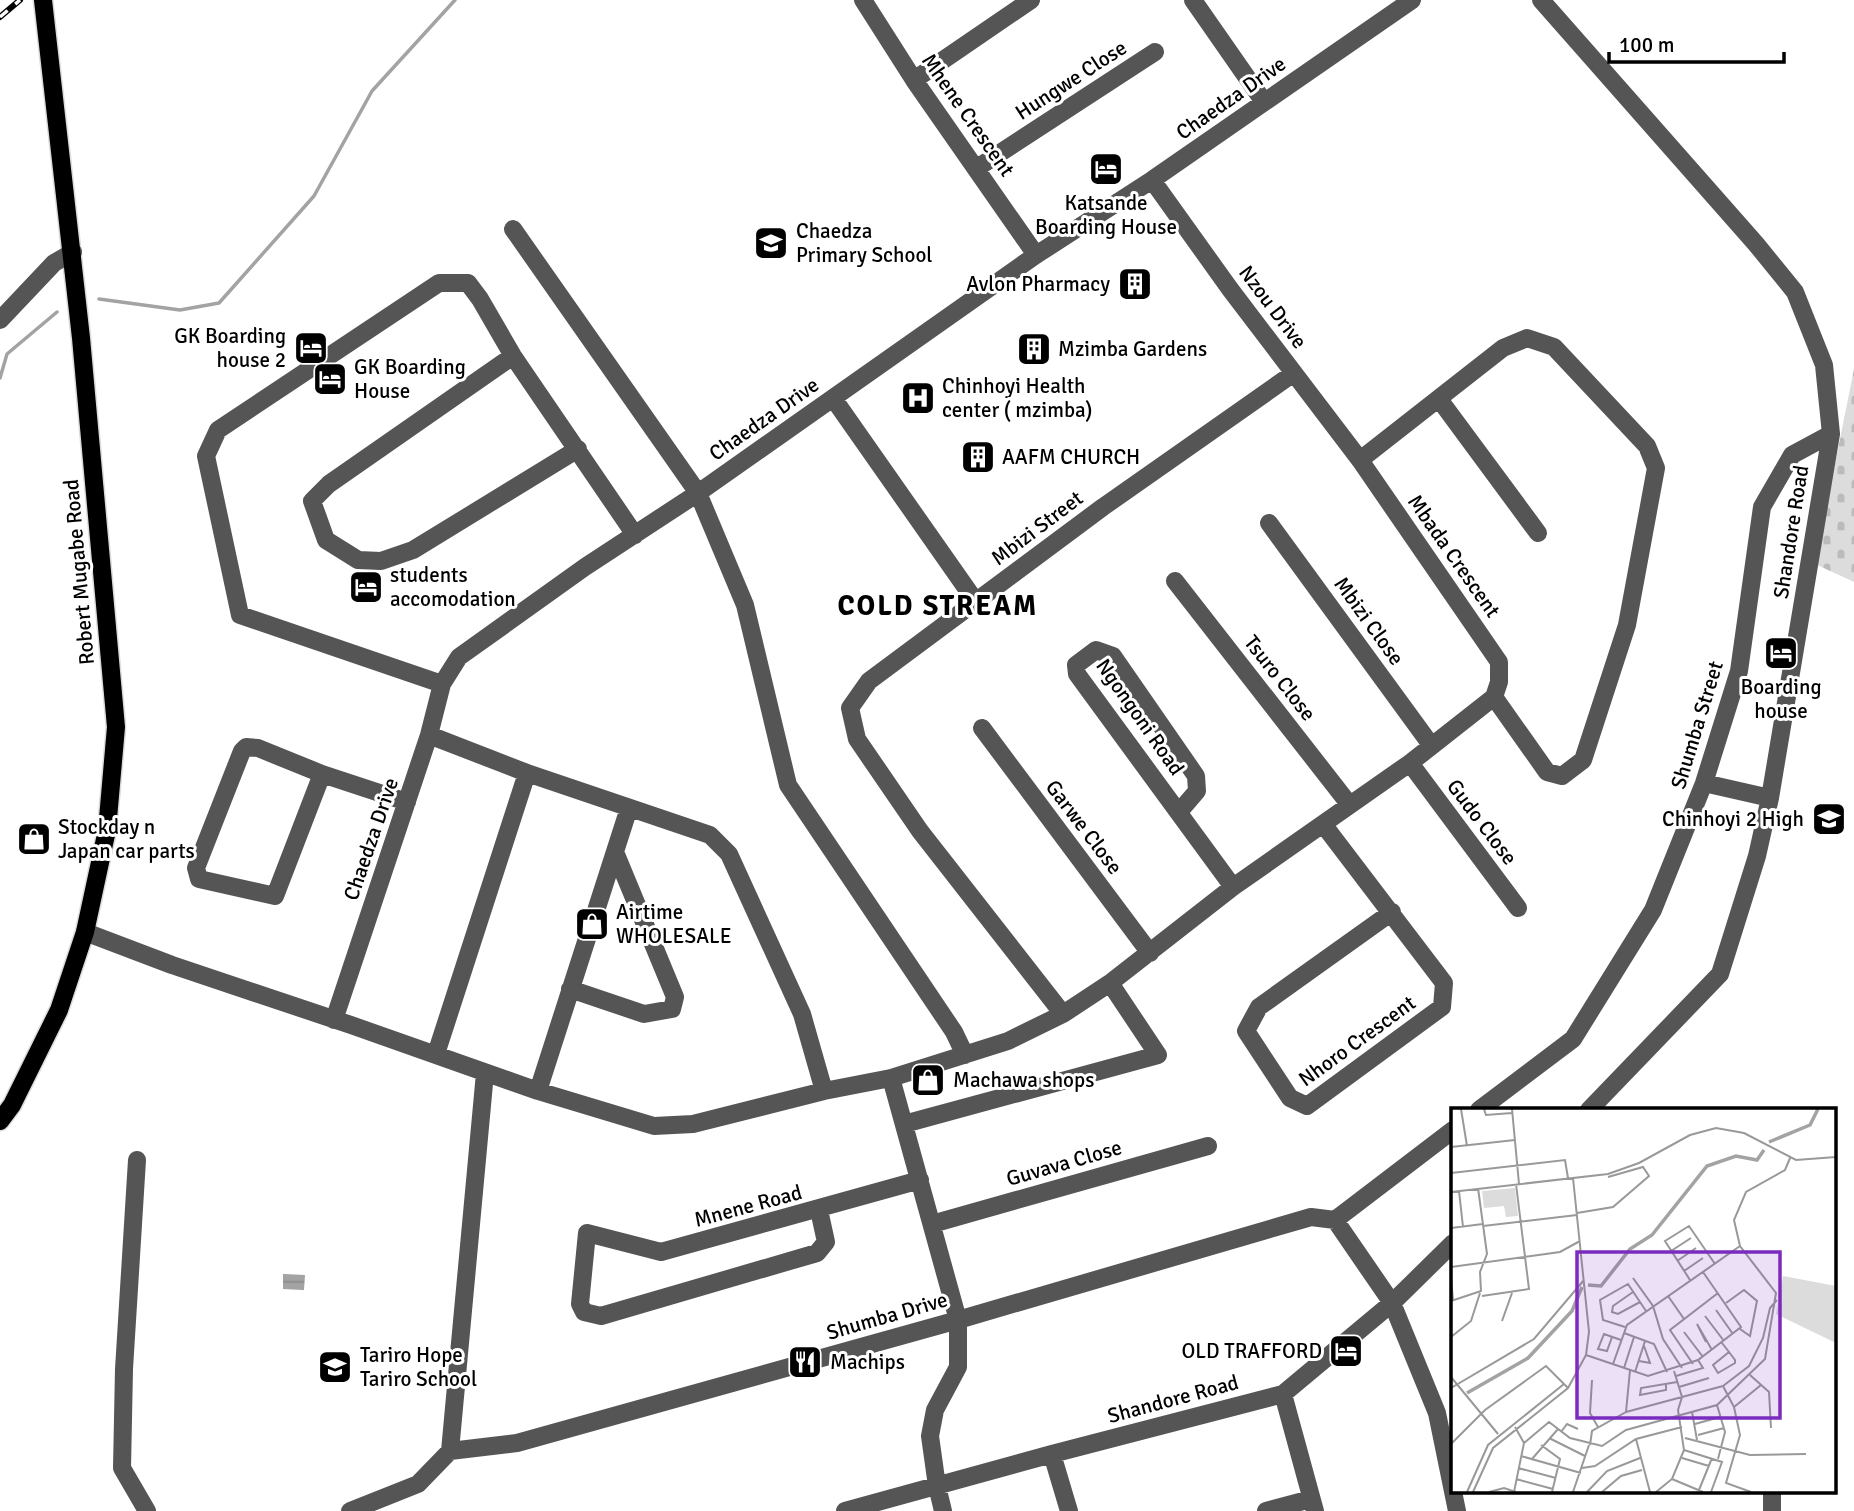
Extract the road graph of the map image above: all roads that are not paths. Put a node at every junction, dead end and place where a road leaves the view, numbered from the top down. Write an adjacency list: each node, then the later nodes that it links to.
1 (43, 0): 13 (main road, Robert Mugabe Road)
2 (863, 0): 8 (street, Mhene Crescent)
3 (1031, 0): 8 (street)
4 (1193, 0): 9 (street)
5 (1412, 0): 9 (street, Chaedza Drive)
6 (1541, 0): 20 (street, Shandore Road)
7 (1154, 52): 10 (street, Hungwe Close)
8 (914, 80): 10 (street, Mhene Crescent)
9 (1264, 102): 11 (street, Chaedza Drive)
10 (976, 169): 14 (street, Mhene Crescent)
11 (1152, 180): 14 (street, Chaedza Drive); 17 (street, Nzou Drive)
12 (513, 229): 23 (street)
13 (73, 252): 15 (street); 48 (main road, Robert Mugabe Road)
14 (1036, 255): 18 (street, Chaedza Drive)
15 (0, 320)
16 (513, 356): 21 (street); 21 (street); 29 (street)
17 (1294, 373): 22 (street, Nzou Drive); 28 (street, Mbizi Street)
18 (833, 398): 23 (street, Chaedza Drive); 28 (street)
19 (1439, 399): 22 (street); 25 (street); 30 (street)
20 (1831, 435): 37 (street, Shumba Street); 38 (street, Shandore Road)
21 (578, 449): 26 (street)
22 (1360, 460): 30 (street, Mbada Crescent)
23 (698, 493): 26 (street, Chaedza Drive); 55 (street)
24 (1269, 523): 33 (street, Mbizi Close)
25 (1538, 533)
26 (635, 535): 29 (street, Chaedza Drive)
27 (1175, 581): 40 (street, Tsuro Close)
28 (976, 602): 52 (street, Mbizi Street)
29 (442, 684): 32 (street, Chaedza Drive)
30 (1496, 690): 33 (street)
31 (982, 728): 49 (street, Garwe Close)
32 (429, 735): 35 (street); 39 (street, Chaedza Drive)
33 (1431, 745): 34 (street)
34 (1410, 763): 40 (street); 46 (street, Gudo Close)
35 (527, 773): 41 (street); 54 (street)
36 (322, 774): 36 (street); 39 (street)
37 (1704, 783): 38 (street); 60 (street, Shumba Street)
38 (1770, 798): 61 (street, Shandore Road)
39 (407, 802): 53 (street, Chaedza Drive)
40 (1349, 803): 43 (street)
41 (629, 808): 44 (street); 59 (street)
42 (1179, 812): 42 (street, Ngongoni Road); 45 (street, Ngongoni Road)
43 (1323, 824): 45 (street); 47 (street, Nhoro Crescent)
44 (615, 852): 51 (street); 51 (street)
45 (1233, 887): 49 (street)
46 (1518, 908)
47 (1392, 912): 47 (street, Nhoro Crescent)
48 (85, 932): 53 (street); 62 (main road, Robert Mugabe Road)
49 (1150, 953): 50 (street)
50 (1110, 983): 52 (street); 63 (street)
51 (570, 989): 58 (street)
52 (1063, 1014): 55 (street)
53 (334, 1020): 54 (street)
54 (436, 1054): 56 (street)
55 (965, 1055): 57 (street)
56 (485, 1073): 58 (street); 76 (street)
57 (891, 1078): 59 (street); 63 (street)
58 (538, 1091): 59 (street)
59 (824, 1091)
60 (1482, 1108)
61 (1591, 1108)
62 (0, 1121)
63 (904, 1124): 67 (street)
64 (1451, 1132): 69 (street)
65 (1208, 1146): 70 (street, Guvava Close)
66 (137, 1160): 81 (street)
67 (920, 1181): 68 (street, Mnene Road); 70 (street)
68 (819, 1210): 68 (street, Mnene Road)
69 (1335, 1220): 72 (street); 73 (street, Shumba Drive)
70 (932, 1224): 73 (street)
71 (1451, 1245): 72 (street, Shandore Road)
72 (1392, 1303): 74 (street, Shandore Road); 75 (street)
73 (958, 1320): 76 (street, Shumba Drive); 79 (street)
74 (1283, 1394): 77 (street, Shandore Road); 80 (street)
75 (1445, 1409): 78 (street)
76 (450, 1451): 82 (street)
77 (1052, 1454): 79 (street, Shandore Road); 85 (street)
78 (1451, 1460)
79 (937, 1486): 83 (street, Shandore Road); 84 (street)
80 (1313, 1505): 86 (street)
81 (147, 1511)
82 (350, 1511)
83 (845, 1511)
84 (943, 1511)
85 (1069, 1511)
86 (1266, 1511)

